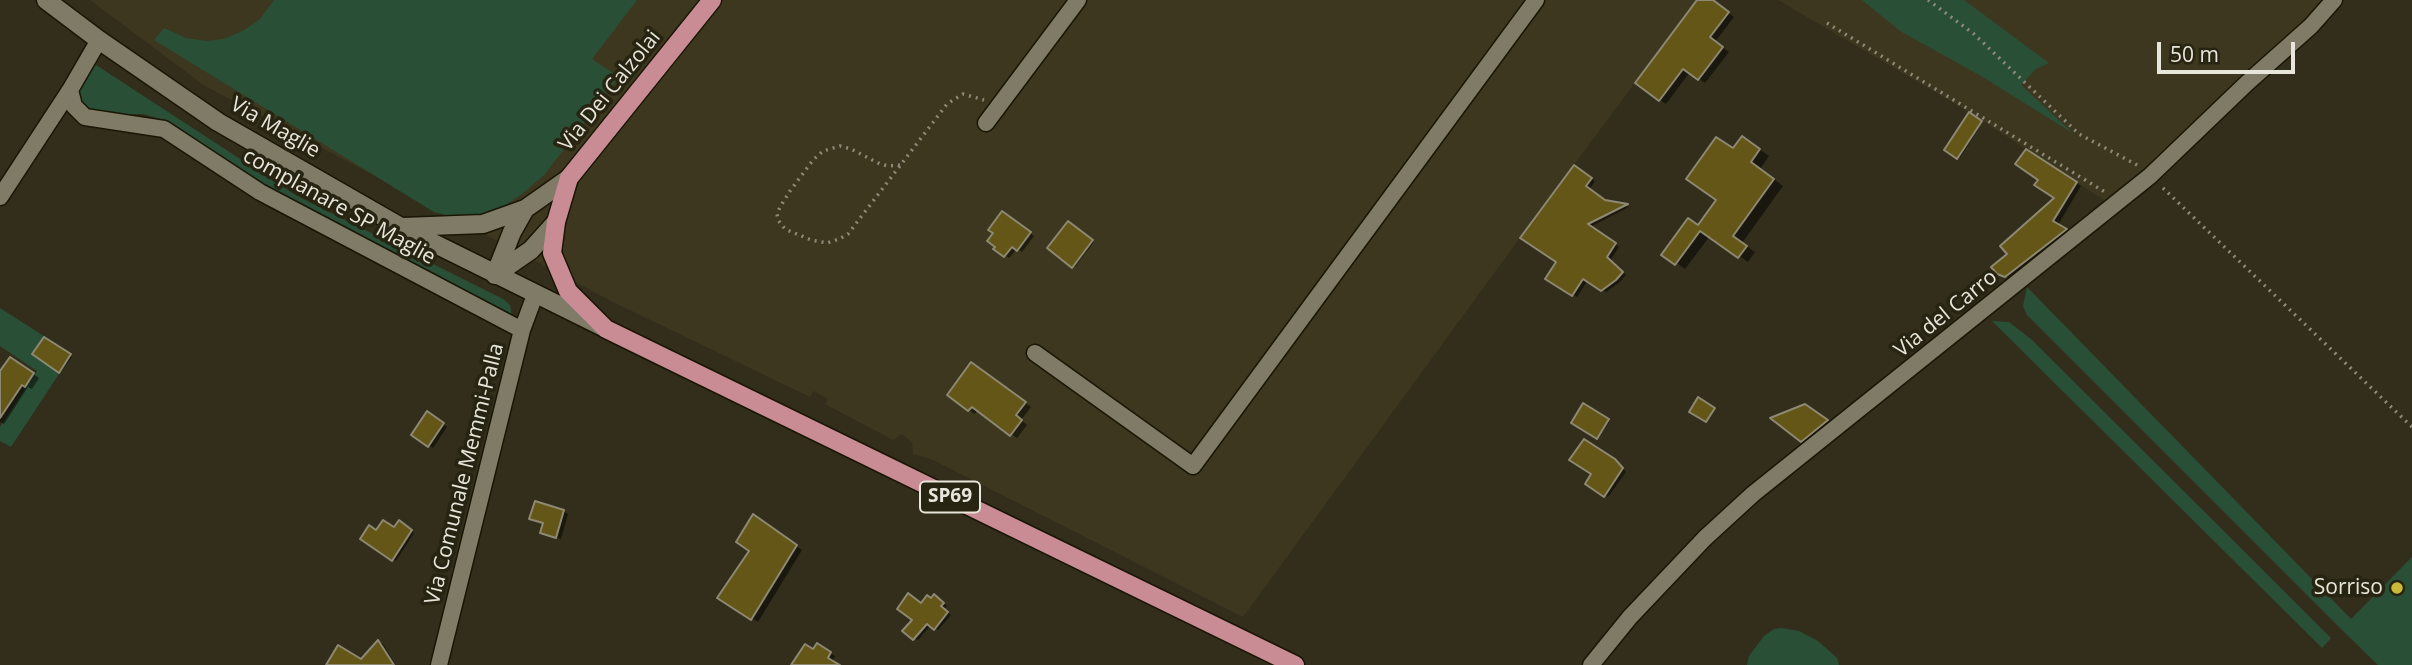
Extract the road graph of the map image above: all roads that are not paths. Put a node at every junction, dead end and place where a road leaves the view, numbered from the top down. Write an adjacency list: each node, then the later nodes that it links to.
1 (46, 0): 6 (street, Via Maglie)
2 (712, 0): 9 (main road, Via Dei Calzolai)
3 (1078, 0): 8 (street)
4 (1536, 0): 18 (street)
5 (2334, 0): 21 (street, Via del Carro)
6 (99, 40): 7 (street); 13 (street, Via Maglie)
7 (70, 90): 10 (street); 17 (street, complanare SP Maglie)
8 (986, 123)
9 (569, 178): 11 (street); 12 (main road)
10 (0, 197)
11 (525, 209): 13 (street); 14 (street)
12 (556, 222): 14 (street); 16 (main road)
13 (401, 227): 14 (street, Via Maglie)
14 (495, 275): 15 (street, SP69)
15 (535, 295): 16 (street, SP69); 17 (street, Via Comunale Memmi-Palla)
16 (606, 329): 20 (main road, SP69)
17 (522, 330): 19 (street, Via Comunale Memmi-Palla)
18 (1035, 353)
19 (439, 665)
20 (1295, 665)
21 (1591, 665)

